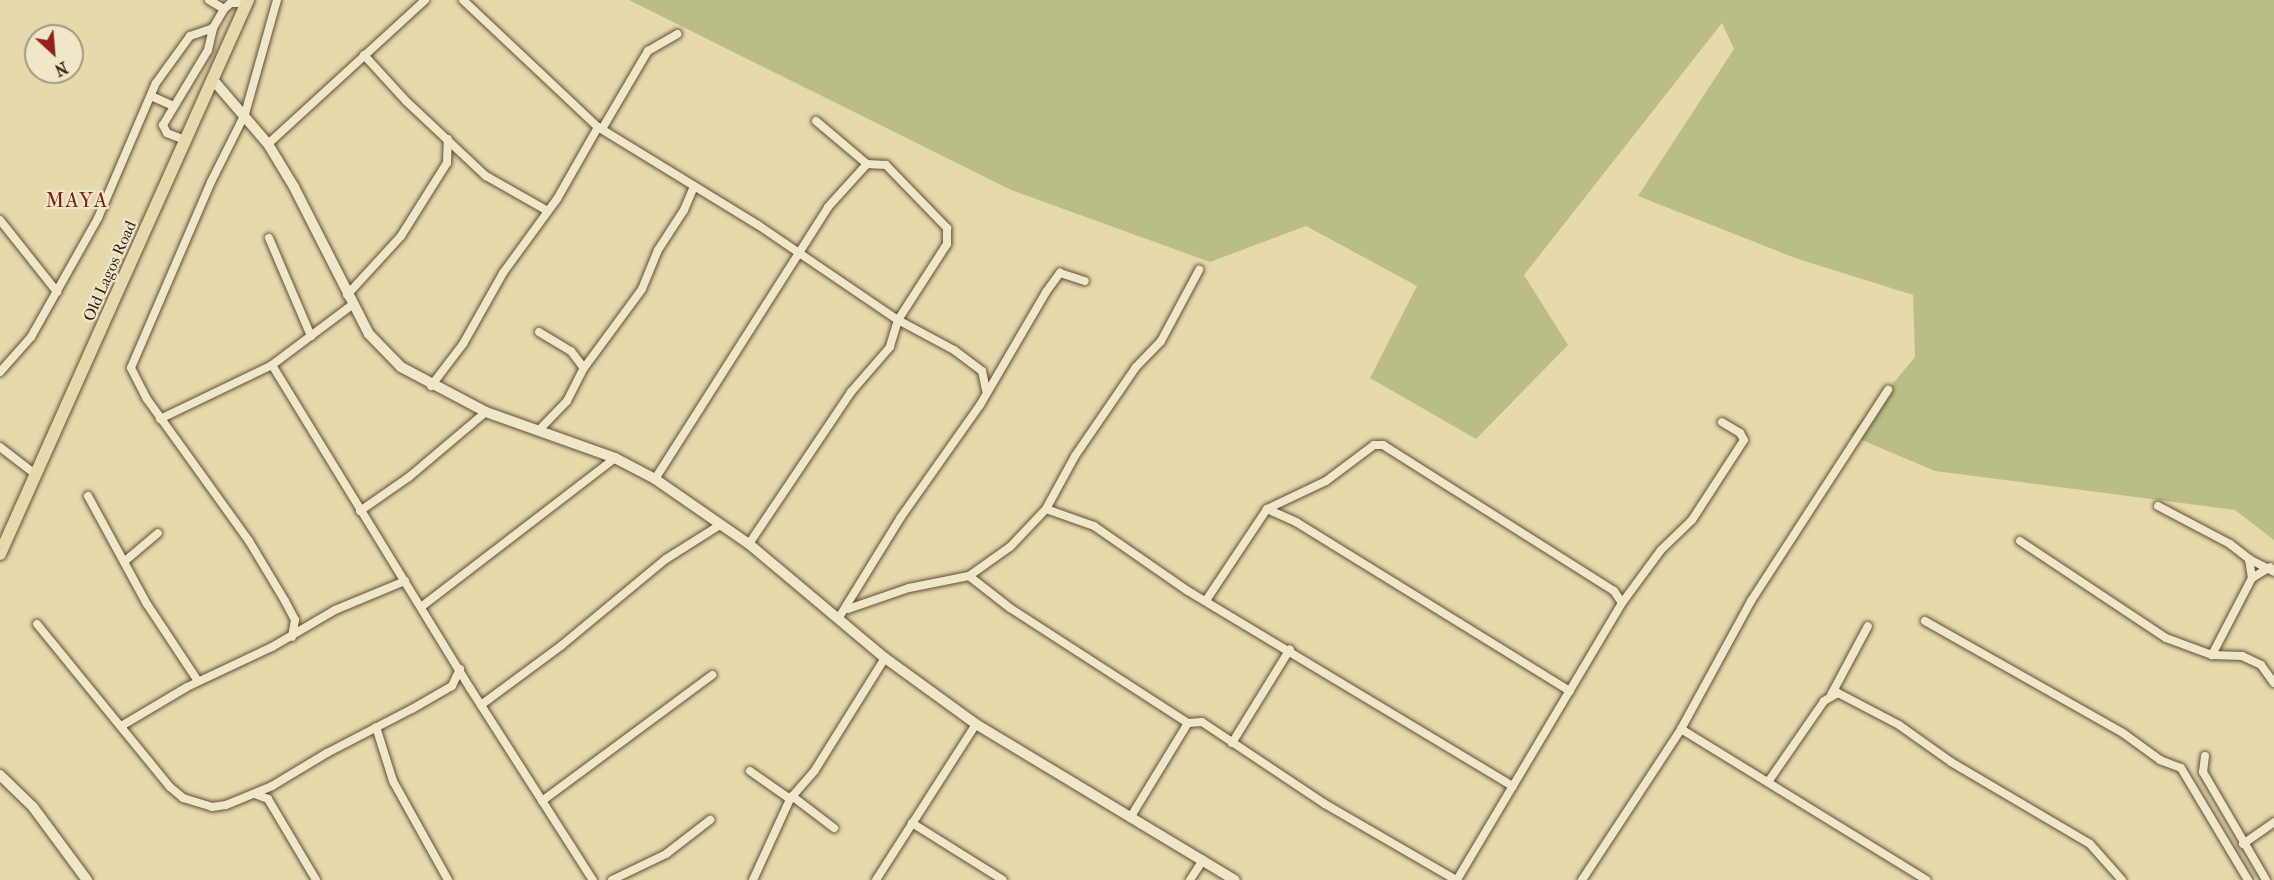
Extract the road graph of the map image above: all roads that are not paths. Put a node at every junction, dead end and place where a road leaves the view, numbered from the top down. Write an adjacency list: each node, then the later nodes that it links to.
1 (209, 0): 6 (street)
2 (277, 0): 13 (street)
3 (425, 0): 9 (street)
4 (463, 0): 15 (street)
5 (247, 1): 6 (street); 10 (main road, Old Lagos Road)
6 (224, 9): 7 (street)
7 (213, 28): 11 (street); 12 (street)
8 (678, 34): 15 (street)
9 (364, 55): 16 (street); 18 (street)
10 (214, 81): 13 (street); 17 (main road, Old Lagos Road)
11 (151, 96): 12 (street); 27 (street)
12 (173, 106): 17 (street)
13 (245, 114): 18 (street); 40 (street)
14 (816, 122): 19 (street)
15 (600, 128): 20 (street); 21 (street)
16 (448, 139): 21 (street); 28 (street)
17 (185, 140): 45 (main road, Old Lagos Road)
18 (268, 144): 28 (street)
19 (867, 164): 24 (street); 29 (street)
20 (694, 186): 24 (street); 34 (street)
21 (546, 210): 36 (street)
22 (0, 220): 27 (street)
23 (269, 238): 31 (street)
24 (797, 253): 29 (street); 46 (street)
25 (1199, 270): 49 (street)
26 (1085, 281): 37 (street)
27 (57, 292): 32 (street)
28 (350, 300): 31 (street); 36 (street)
29 (898, 320): 37 (street); 55 (street)
30 (539, 332): 34 (street)
31 (311, 336): 33 (street)
32 (4, 363): 35 (street)
33 (272, 364): 40 (street); 51 (street)
34 (584, 368): 42 (street)
35 (0, 372)
36 (431, 386): 39 (street)
37 (986, 390): 66 (street)
38 (1888, 390): 90 (street)
39 (486, 412): 42 (street); 51 (street)
40 (160, 419): 68 (street)
41 (1722, 422): 64 (street)
42 (539, 430): 44 (street)
43 (0, 447): 45 (street)
44 (615, 458): 46 (street); 65 (street)
45 (35, 474): 56 (main road, Old Lagos Road)
46 (655, 479): 52 (street)
47 (88, 496): 58 (street)
48 (2158, 506): 57 (street)
49 (1046, 509): 60 (street); 63 (street)
50 (1267, 509): 63 (street); 64 (street); 83 (street)
51 (360, 511): 62 (street)
52 (720, 525): 55 (street); 85 (street)
53 (158, 533): 58 (street)
54 (2020, 541): 75 (street)
55 (749, 544): 67 (street)
56 (0, 554)
57 (2249, 559): 59 (street); 61 (street)
58 (125, 561): 79 (street)
59 (2272, 569): 61 (street)
60 (969, 576): 66 (street); 86 (street)
61 (2252, 578): 75 (street)
62 (405, 581): 65 (street); 70 (street)
63 (1207, 599): 74 (street)
64 (1622, 603): 83 (street)
65 (421, 607): 77 (street)
66 (848, 609): 67 (street)
67 (838, 619): 76 (street)
68 (295, 620): 70 (street); 73 (street)
69 (1924, 621): 124 (street)
70 (310, 623): 73 (street)
71 (37, 624): 88 (street)
72 (1868, 626): 84 (street)
73 (292, 637): 79 (street)
74 (1290, 649): 91 (street); 97 (street)
75 (2212, 655): 80 (street)
76 (885, 658): 87 (street); 99 (street)
77 (460, 669): 81 (street); 82 (street)
78 (712, 675): 101 (street)
79 (198, 681): 88 (street)
80 (2274, 683)
81 (452, 686): 82 (street); 89 (street)
82 (470, 688): 85 (street)
83 (1570, 691): 97 (street)
84 (1831, 695): 95 (street); 123 (street)
85 (481, 705): 101 (street)
86 (1188, 723): 91 (street); 102 (street)
87 (976, 724): 102 (street); 105 (street)
88 (123, 725): 98 (street)
89 (376, 727): 96 (street); 112 (street)
90 (1681, 729): 95 (street); 121 (street)
91 (1232, 743): 120 (street)
92 (2205, 756): 107 (street)
93 (750, 771): 99 (street)
94 (0, 775): 110 (street)
95 (1768, 782): 122 (street)
96 (272, 786): 98 (street); 100 (street)
97 (1513, 786): 120 (street)
98 (255, 794): 100 (street)
99 (791, 798): 106 (street); 115 (street)
100 (268, 799): 111 (street)
101 (542, 801): 109 (street)
102 (1130, 818): 108 (street)
103 (710, 820): 114 (street)
104 (2274, 822): 107 (street)
105 (912, 824): 116 (street); 117 (street)
106 (834, 828)
107 (2243, 844): 125 (street)
108 (1203, 860): 118 (street); 119 (street)
109 (586, 876): 113 (street)
110 (87, 880)
111 (316, 880)
112 (448, 880)
113 (594, 880)
114 (612, 880)
115 (753, 880)
116 (876, 880)
117 (1003, 880)
118 (1190, 880)
119 (1235, 880)
120 (1456, 880)
121 (1582, 880)
122 (1926, 880)
123 (2122, 880)
124 (2247, 880)
125 (2266, 880)

